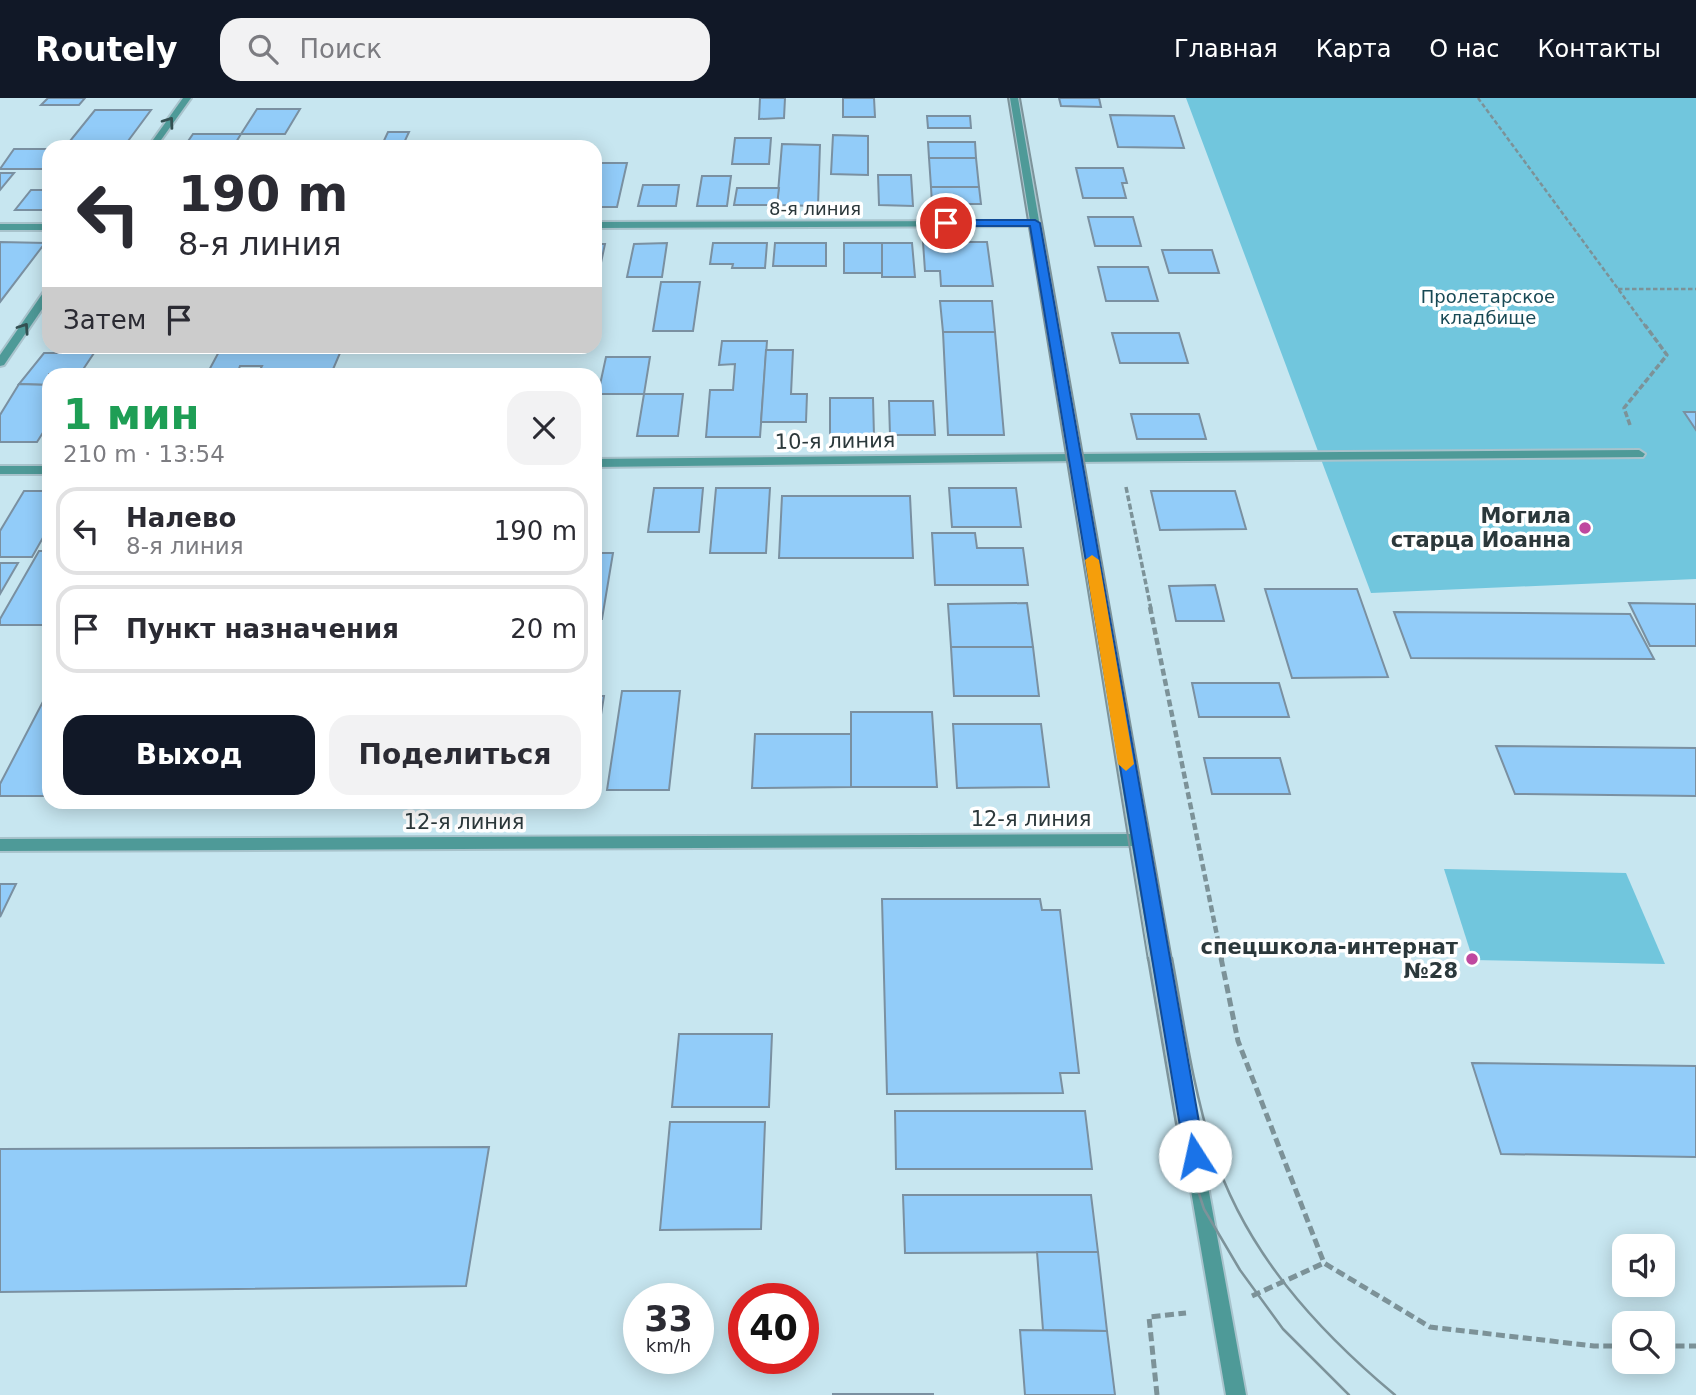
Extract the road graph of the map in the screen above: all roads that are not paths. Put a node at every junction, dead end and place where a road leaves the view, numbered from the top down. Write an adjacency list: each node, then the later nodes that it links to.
1 (187, 98): 3 (street, one-way to 1)
2 (1014, 98): 4 (street)
3 (157, 140)
4 (1035, 223): 5 (street, 8-я линия); 11 (street)
5 (602, 225)
6 (0, 227): 7 (street)
7 (42, 227)
8 (42, 302): 9 (street, one-way to 8)
9 (0, 363)
10 (1639, 454): 11 (street, 10-я линия)
11 (1075, 458): 12 (street, 10-я линия); 15 (street)
12 (602, 463)
13 (0, 470): 14 (street)
14 (42, 470)
15 (1138, 839): 16 (street, 12-я линия); 17 (street)
16 (0, 845)
17 (1236, 1395)

